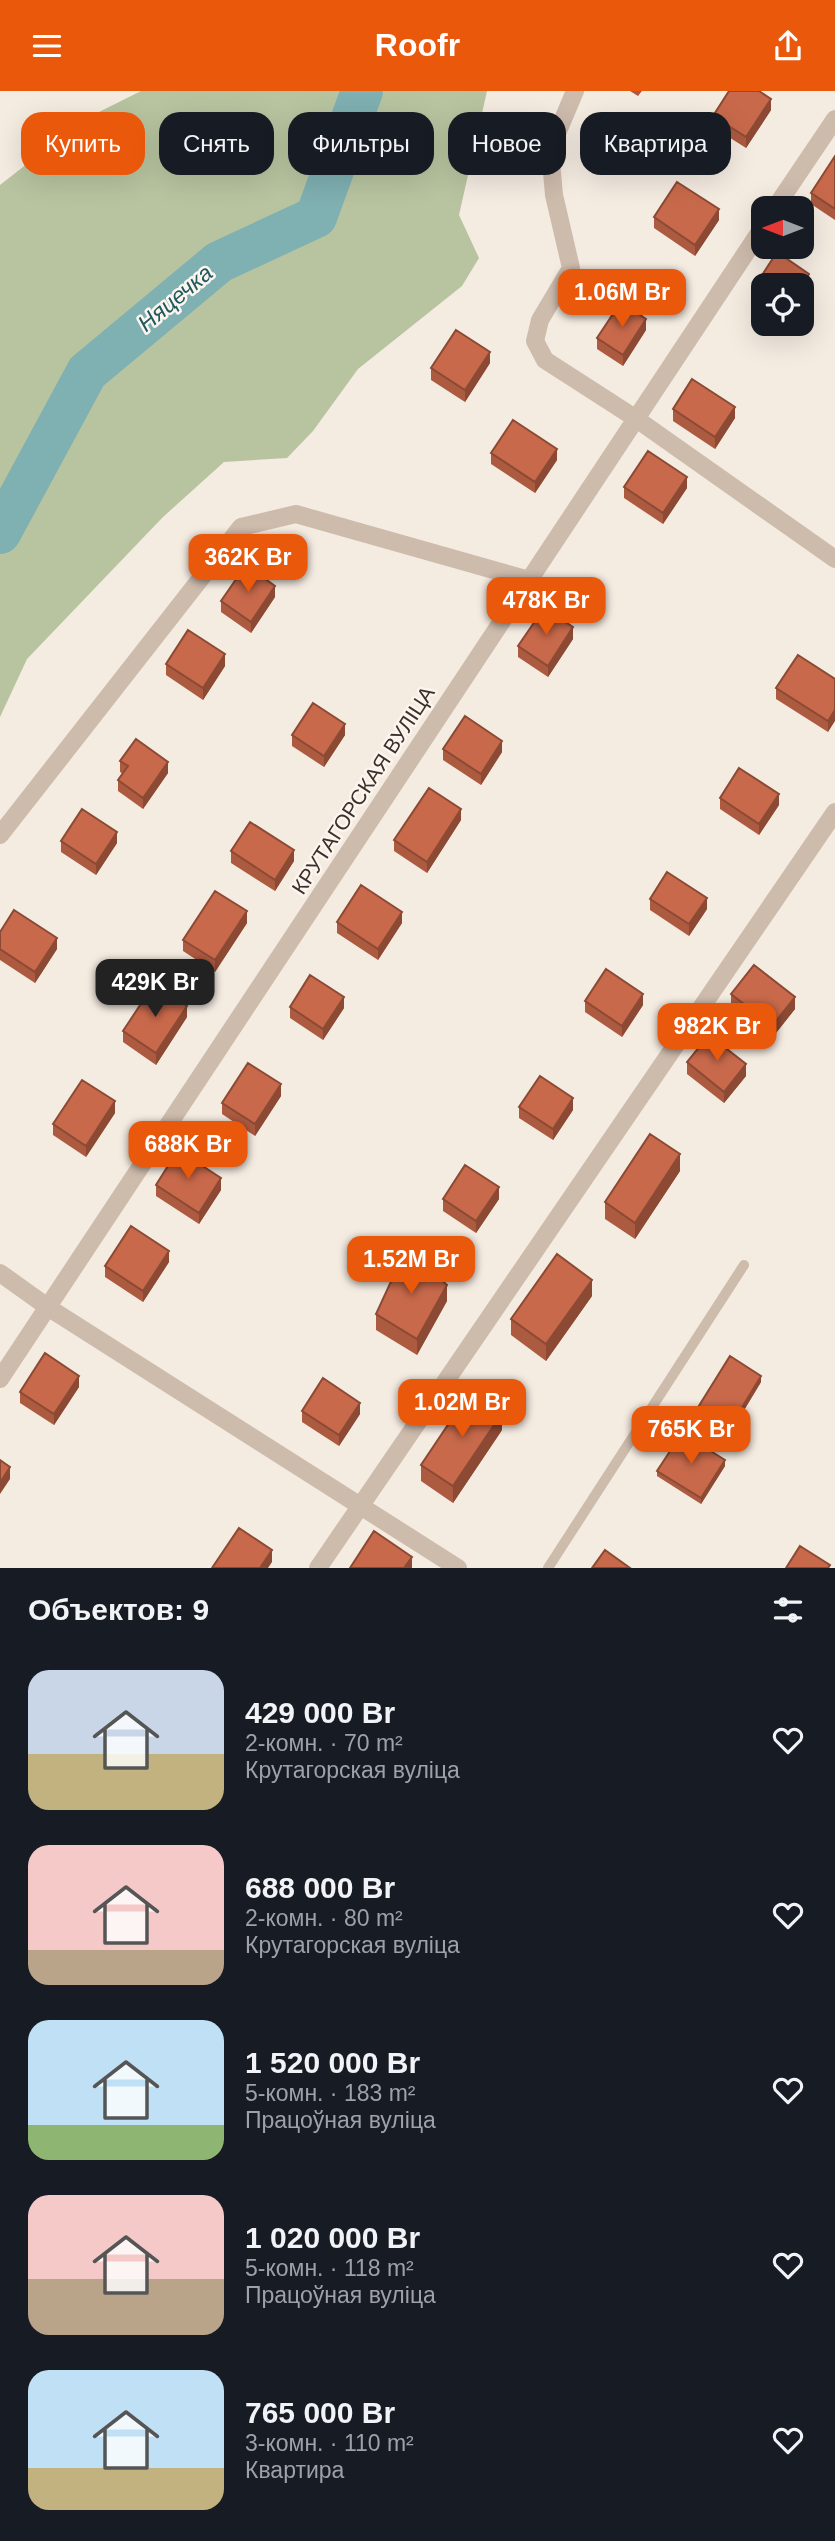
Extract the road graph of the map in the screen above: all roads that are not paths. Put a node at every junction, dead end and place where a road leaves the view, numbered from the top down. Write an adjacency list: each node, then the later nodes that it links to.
1 (575, 91): 5 (street)
2 (835, 119): 3 (street)
3 (783, 196)
4 (751, 245): 5 (street, КРУТАГОРСКАЯ ВУЛІЦА)
5 (635, 418): 6 (street); 7 (street, КРУТАГОРСКАЯ ВУЛІЦА)
6 (835, 559)
7 (528, 580): 9 (street); 12 (street, КРУТАГОРСКАЯ ВУЛІЦА)
8 (835, 812): 14 (street)
9 (0, 835)
10 (744, 1265): 17 (lane)
11 (0, 1273): 12 (street)
12 (49, 1308): 13 (street, КРУТАГОРСКАЯ ВУЛІЦА); 14 (street)
13 (0, 1379)
14 (360, 1505): 15 (street); 16 (street)
15 (318, 1568)
16 (458, 1568)
17 (548, 1568)

